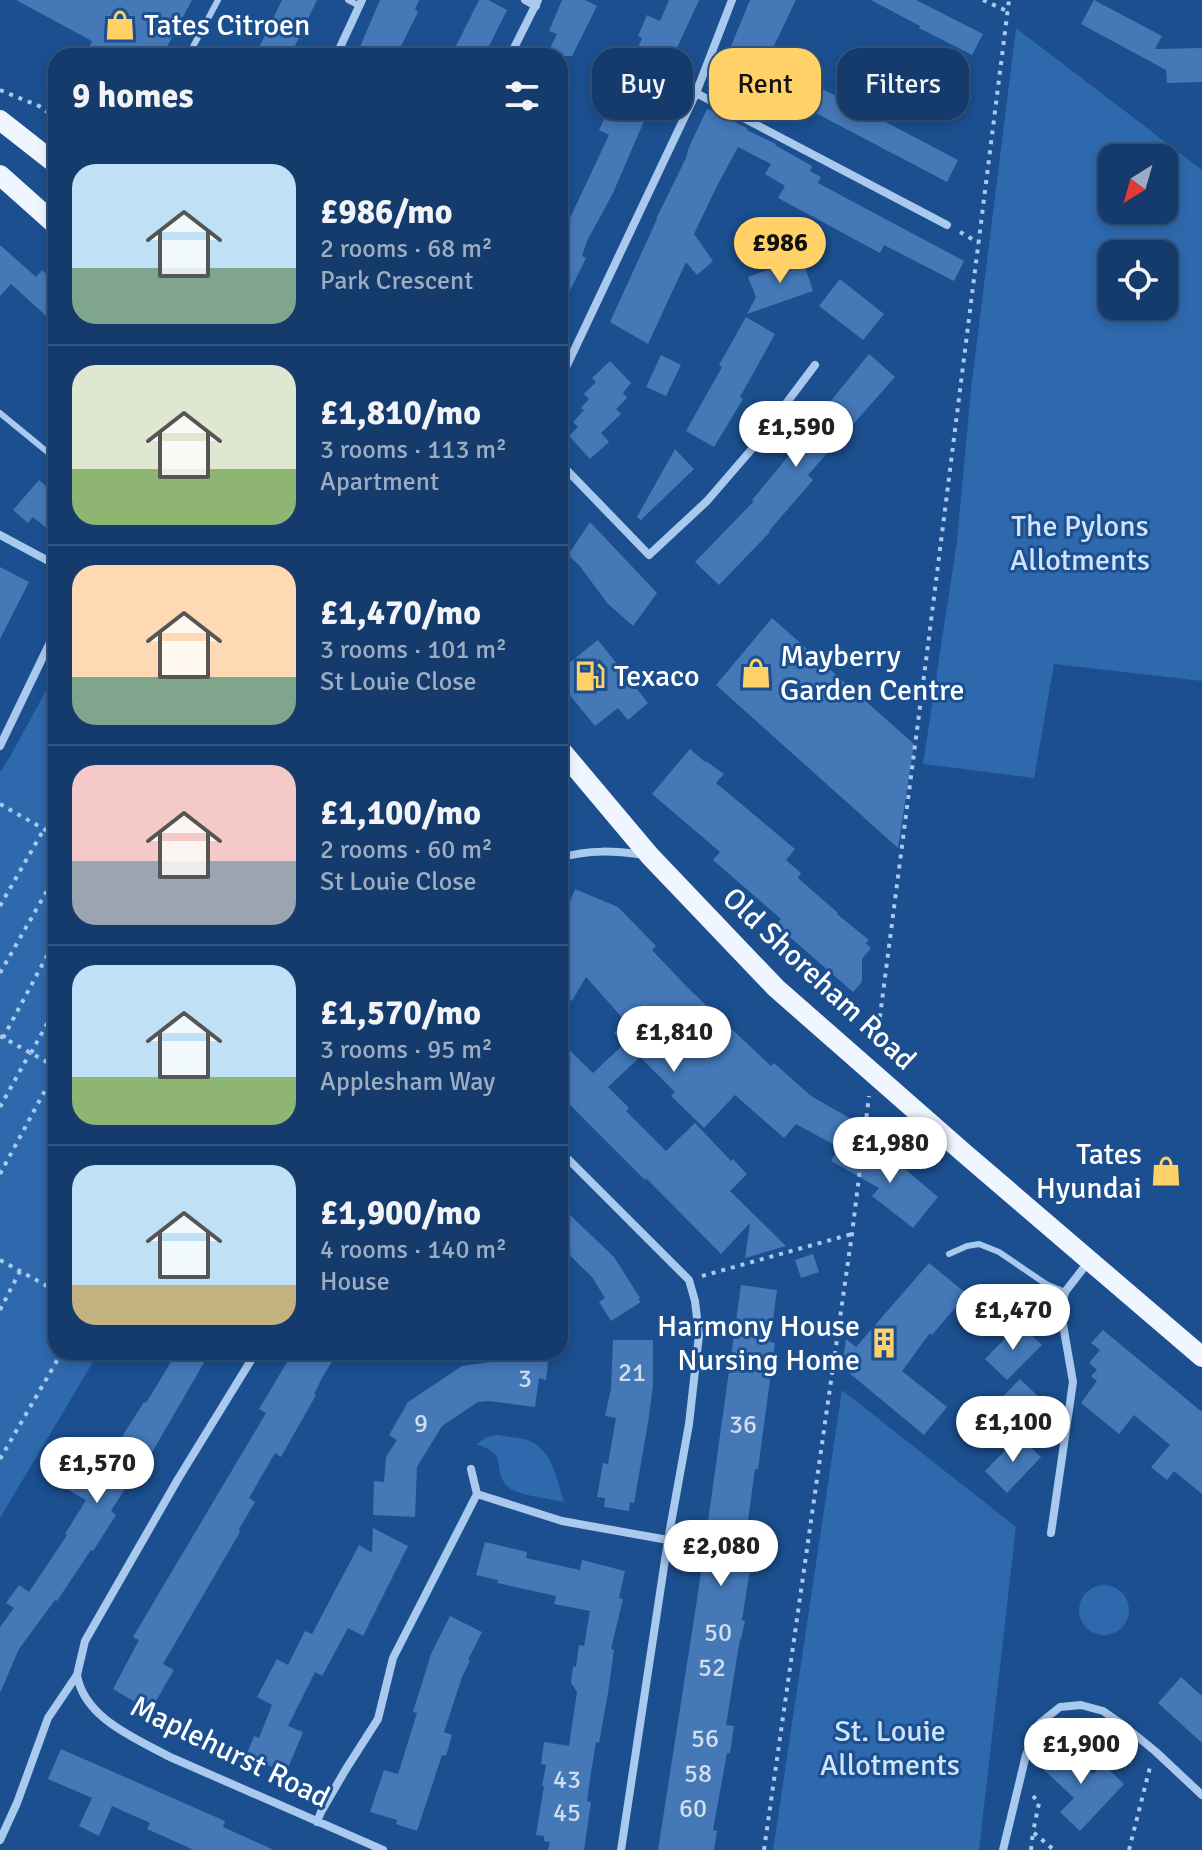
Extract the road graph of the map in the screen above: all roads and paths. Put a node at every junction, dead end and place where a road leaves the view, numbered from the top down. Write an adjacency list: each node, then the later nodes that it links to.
1 (218, 0): 10 (lane)
2 (348, 0): 7 (lane)
3 (525, 0): 8 (street)
4 (732, 0): 14 (street)
5 (983, 0): 9 (path)
6 (1009, 0): 9 (path)
7 (361, 3): 11 (street)
8 (537, 3): 12 (street)
9 (1007, 11): 22 (path)
10 (192, 48)
11 (340, 48)
12 (514, 48)
13 (0, 90): 15 (path)
14 (696, 93): 20 (street); 23 (street)
15 (48, 112)
16 (0, 120): 17 (main road)
17 (48, 158)
18 (0, 175): 19 (main road)
19 (48, 218)
20 (947, 225)
21 (965, 235): 22 (path)
22 (979, 243): 46 (path)
23 (568, 363)
24 (815, 365): 27 (street)
25 (0, 413): 26 (lane)
26 (48, 452)
27 (568, 471)
28 (0, 535): 29 (street)
29 (48, 561)
30 (48, 647): 31 (street)
31 (0, 746)
32 (568, 759): 37 (main road, Old Shoreham Road)
33 (0, 804): 34 (path)
34 (44, 829): 35 (path); 39 (path)
35 (48, 831)
36 (568, 855): 37 (street)
37 (650, 856): 46 (main road, Old Shoreham Road)
38 (48, 889): 41 (path)
39 (0, 906)
40 (48, 954): 43 (path)
41 (0, 973)
42 (48, 1021): 44 (path)
43 (2, 1037): 44 (path)
44 (30, 1053): 45 (path); 48 (path)
45 (48, 1063)
46 (873, 1073): 51 (path); 54 (main road, Old Shoreham Road)
47 (48, 1083): 50 (path)
48 (0, 1107)
49 (568, 1159): 56 (street)
50 (0, 1174)
51 (852, 1234): 56 (path); 77 (path)
52 (949, 1254): 58 (lane)
53 (0, 1260): 55 (path)
54 (1090, 1260): 58 (street); 60 (main road, Old Shoreham Road)
55 (20, 1271): 57 (path); 59 (path)
56 (689, 1280): 67 (street)
57 (48, 1287)
58 (1065, 1292): 66 (street)
59 (0, 1310)
60 (1202, 1357)
61 (57, 1360): 63 (path)
62 (251, 1360): 68 (street)
63 (0, 1459)
64 (471, 1469): 65 (street)
65 (477, 1494): 67 (street); 72 (street)
66 (1051, 1533)
67 (668, 1540): 76 (street)
68 (77, 1675): 72 (street, Maplehurst Road); 74 (street)
69 (1155, 1751): 70 (street); 71 (street); 81 (path)
70 (1019, 1780): 73 (path); 78 (street)
71 (1202, 1795)
72 (317, 1822): 75 (street, Maplehurst Road)
73 (1033, 1832): 79 (path); 80 (path)
74 (0, 1840)
75 (383, 1850)
76 (621, 1850)
77 (764, 1850)
78 (1003, 1850)
79 (1031, 1850)
80 (1054, 1850)
81 (1129, 1850)

